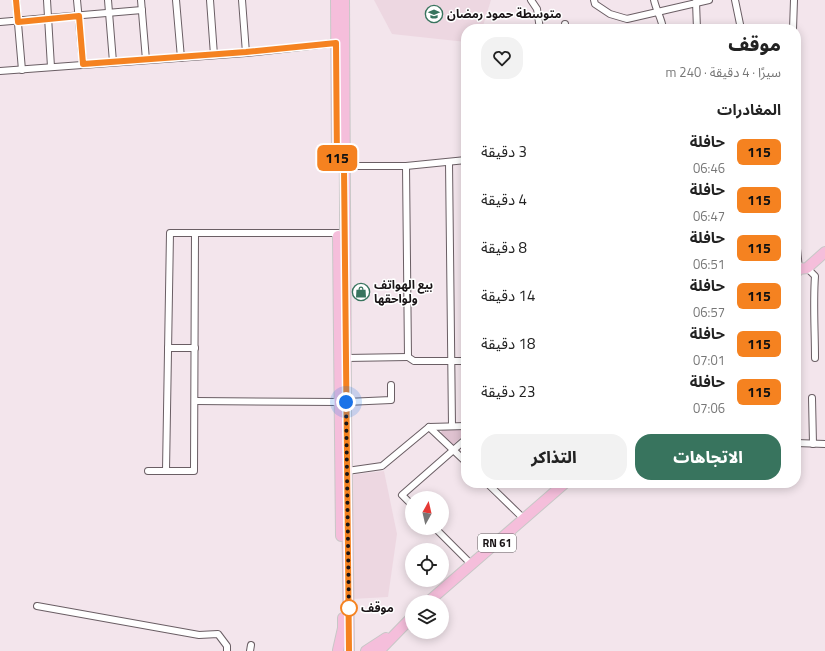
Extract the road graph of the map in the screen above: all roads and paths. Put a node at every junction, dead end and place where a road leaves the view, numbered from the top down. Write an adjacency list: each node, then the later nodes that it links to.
1 (16, 0): 24 (street)
2 (47, 0): 22 (street)
3 (77, 0): 21 (street)
4 (108, 0): 20 (street)
5 (141, 0): 18 (street)
6 (176, 0): 33 (street)
7 (210, 0): 32 (street)
8 (242, 0): 31 (street)
9 (336, 0): 30 (main road)
10 (344, 0): 42 (main road)
11 (531, 0): 25 (street)
12 (594, 0): 19 (street)
13 (654, 0): 19 (street)
14 (709, 0): 17 (street)
15 (735, 0): 28 (street)
16 (794, 0): 29 (street)
17 (696, 2): 19 (street); 27 (street)
18 (142, 10): 20 (street); 34 (street)
19 (657, 12): 26 (street)
20 (109, 13): 21 (street); 35 (street)
21 (79, 16): 22 (street); 36 (street)
22 (48, 19): 24 (street); 37 (street)
23 (0, 22): 24 (street)
24 (18, 22): 38 (street)
25 (539, 24)
26 (662, 24)
27 (698, 24)
28 (739, 24)
29 (794, 24)
30 (336, 43): 31 (street); 42 (main road)
31 (246, 52): 32 (street)
32 (214, 55): 33 (street)
33 (181, 58): 34 (street)
34 (146, 60): 35 (street)
35 (113, 62): 36 (street)
36 (83, 64): 37 (street)
37 (51, 67): 38 (street)
38 (22, 70): 39 (street)
39 (0, 71)
40 (461, 161): 41 (street)
41 (449, 162): 43 (street); 53 (street)
42 (341, 166): 43 (street); 45 (main road); 51 (main road)
43 (406, 166): 50 (street)
44 (195, 233): 45 (street); 48 (street); 49 (street)
45 (338, 233): 58 (main road)
46 (825, 252): 47 (main road)
47 (801, 270): 52 (street)
48 (168, 348): 49 (street); 69 (street)
49 (195, 348): 57 (street)
50 (408, 357): 51 (street); 53 (street)
51 (346, 358): 58 (main road)
52 (815, 358)
53 (452, 361): 54 (street); 59 (street)
54 (461, 361)
55 (391, 385): 58 (street)
56 (812, 398): 64 (street)
57 (195, 401): 58 (street); 69 (street)
58 (342, 402): 70 (main road); 81 (main road)
59 (452, 426): 60 (street); 61 (street)
60 (461, 426)
61 (429, 427): 66 (street); 70 (street)
62 (461, 443): 66 (street)
63 (801, 443): 64 (street)
64 (813, 444): 65 (street)
65 (825, 444)
66 (453, 450): 67 (street); 73 (street)
67 (461, 457)
68 (148, 471): 69 (street)
69 (166, 471)
70 (347, 471): 83 (main road)
71 (492, 488): 74 (street)
72 (559, 488): 74 (main road, RN 61)
73 (407, 491)
74 (524, 519): 76 (main road, RN 61)
75 (442, 535): 76 (street)
76 (472, 565): 77 (main road, RN 61)
77 (436, 595)
78 (36, 606): 82 (street)
79 (405, 624): 80 (main road)
80 (402, 627): 84 (main road); 85 (main road)
81 (336, 650): 83 (main road)
82 (227, 651)
83 (349, 651)
84 (366, 651)
85 (379, 651)

